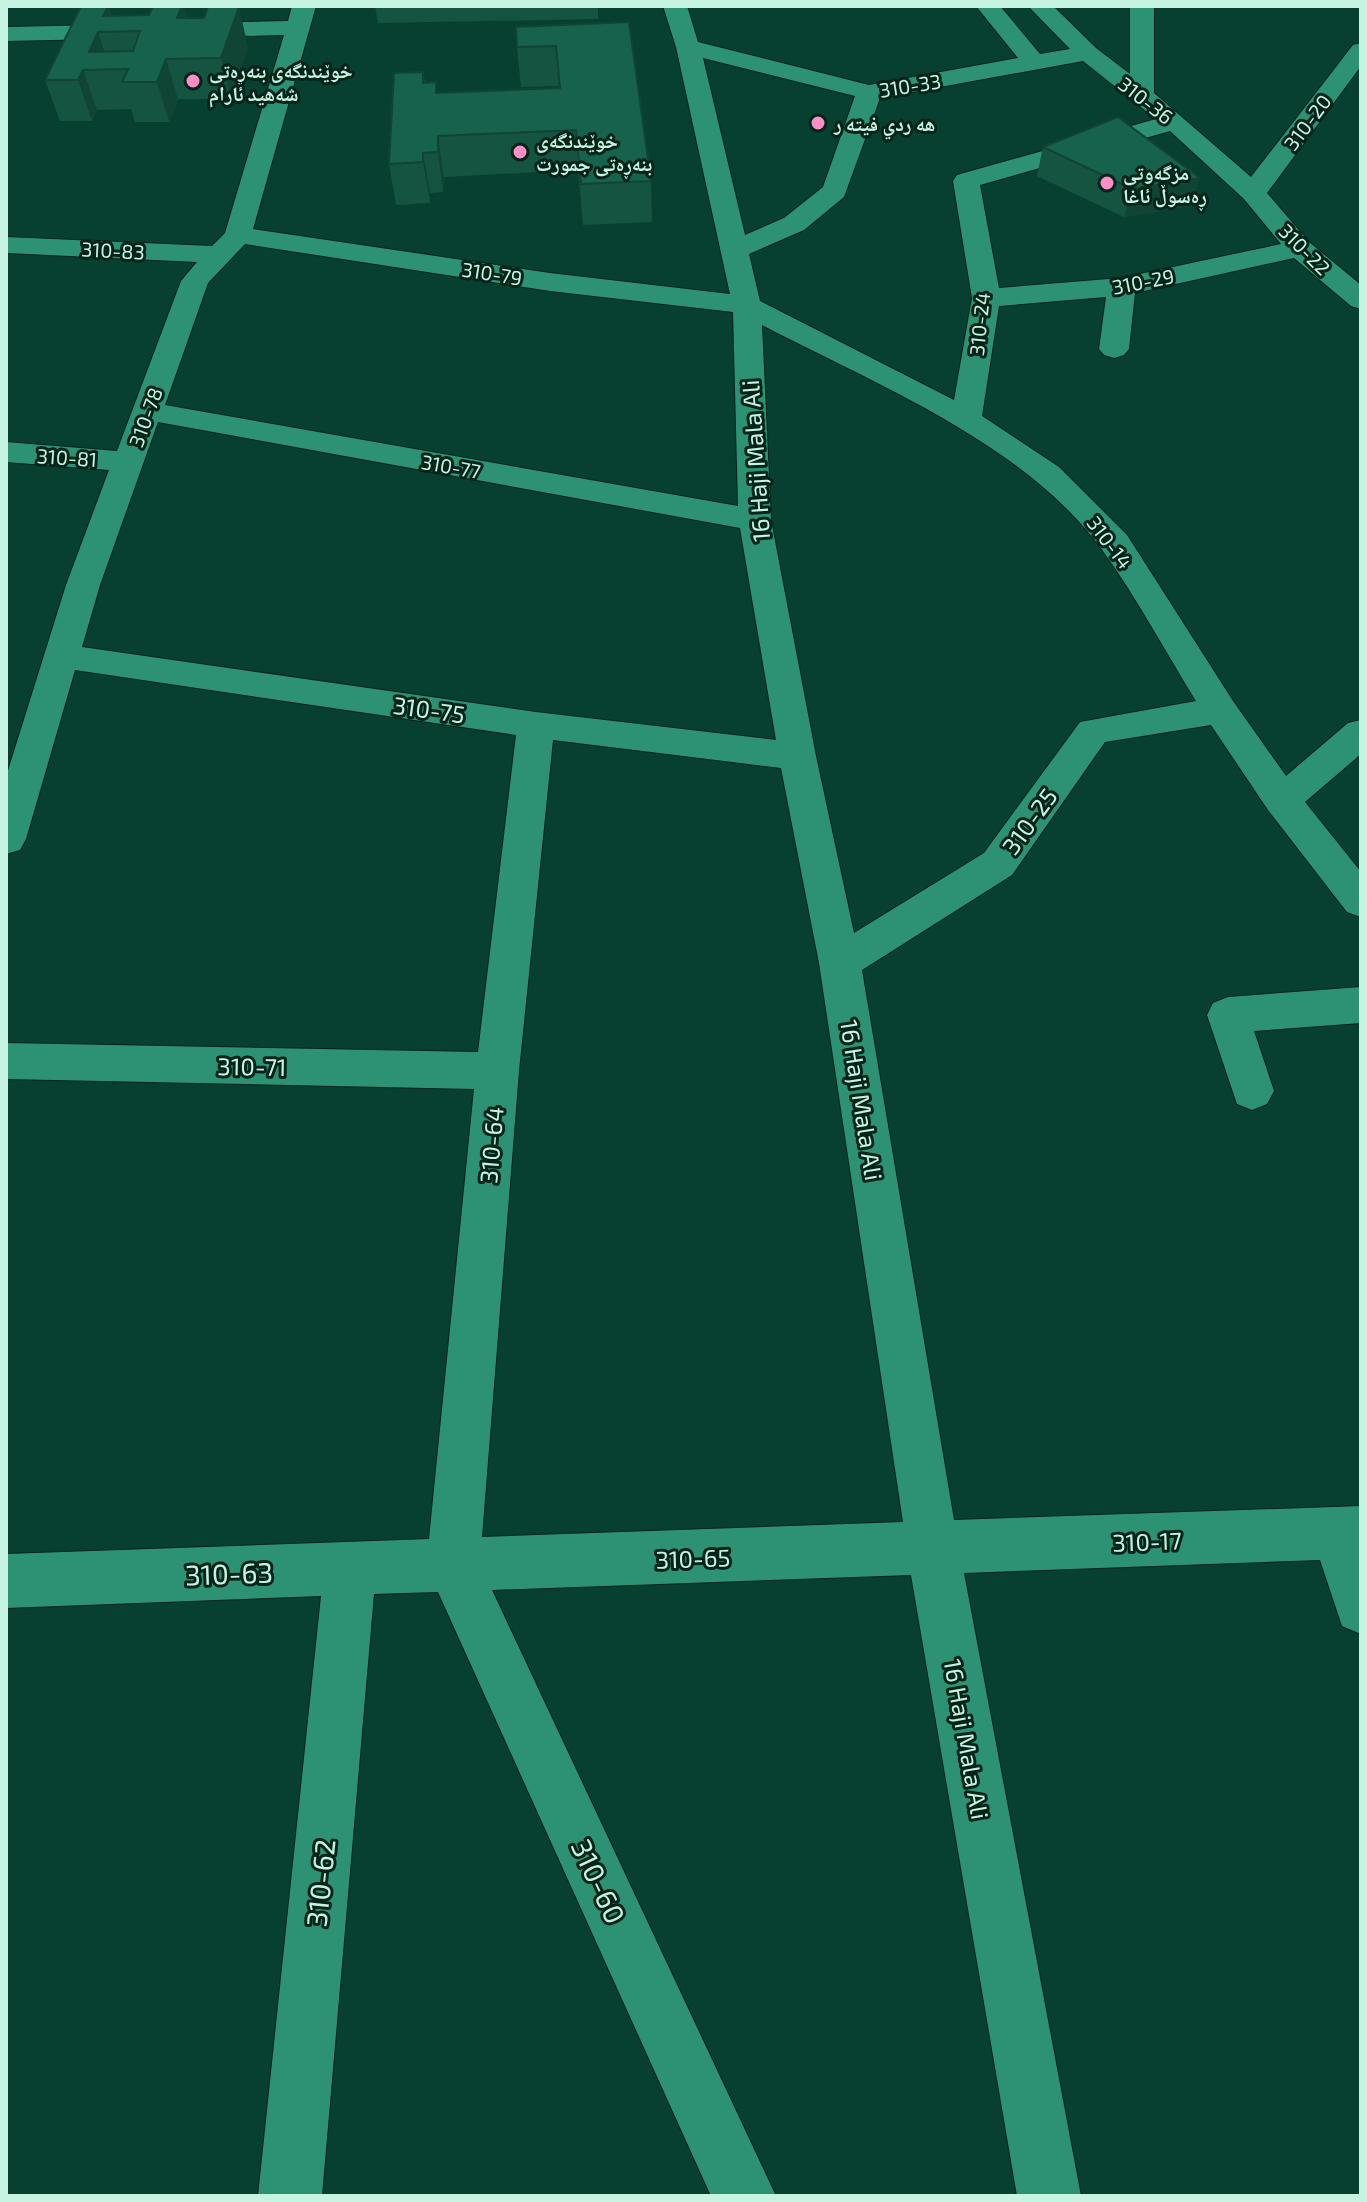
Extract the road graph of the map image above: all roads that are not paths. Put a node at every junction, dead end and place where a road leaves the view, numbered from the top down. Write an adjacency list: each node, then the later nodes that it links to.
1 (675, 6): 7 (street, 16 Haji Mala Ali)
2 (988, 6): 10 (street)
3 (1040, 6): 9 (street, 310-36)
4 (1142, 6): 12 (street)
5 (300, 17): 6 (street); 16 (street, 310-78)
6 (6, 34)
7 (688, 47): 11 (street, 310-33); 18 (street, 16 Haji Mala Ali)
8 (1361, 50): 14 (street, 310-20)
9 (1088, 53): 10 (street, 310-33); 12 (street, 310-36)
10 (1034, 63): 11 (street, 310-33)
11 (869, 92): 18 (street)
12 (1142, 98): 13 (street, 310-36)
13 (1175, 122): 14 (street, 310-36); 20 (street, 310-24)
14 (1253, 193): 17 (street, 310-22)
15 (6, 245): 16 (street, 310-83)
16 (228, 245): 22 (street, 310-79); 24 (street, 310-78)
17 (1299, 248): 19 (street, 310-29); 21 (street, 310-22)
18 (734, 250): 22 (street, 16 Haji Mala Ali)
19 (1121, 287): 20 (street, 310-29); 23 (street)
20 (986, 298): 25 (street, 310-24)
21 (1361, 300)
22 (747, 305): 25 (street, 310-14); 28 (street, 16 Haji Mala Ali)
23 (1114, 349)
24 (147, 411): 27 (street, 310-78); 28 (street, 310-77)
25 (966, 419): 30 (street, 310-14)
26 (6, 452): 27 (street, 310-81)
27 (129, 462): 29 (street, 310-78)
28 (755, 520): 33 (street, 16 Haji Mala Ali)
29 (61, 656): 31 (street, 310-75); 34 (street, 310-78)
30 (1220, 710): 35 (street, 310-14); 38 (street, 310-25)
31 (536, 725): 33 (street, 310-75); 41 (street, 310-64)
32 (1361, 733): 35 (street)
33 (797, 756): 38 (street, 16 Haji Mala Ali)
34 (18, 759): 36 (street, 310-78)
35 (1282, 800): 37 (street, 310-14)
36 (6, 839)
37 (1361, 901)
38 (840, 963): 44 (street, 16 Haji Mala Ali)
39 (1361, 1005): 42 (street)
40 (6, 1061): 41 (street, 310-71)
41 (497, 1071): 45 (street, 310-64)
42 (1252, 1091)
43 (1350, 1533): 44 (street, 310-17); 48 (street)
44 (933, 1550): 45 (street, 310-65); 51 (street, 16 Haji Mala Ali)
45 (453, 1566): 46 (street, 310-63); 50 (street, 310-60)
46 (350, 1569): 47 (street, 310-63); 49 (street, 310-62)
47 (6, 1581)
48 (1361, 1607)
49 (290, 2196)
50 (744, 2196)
51 (1049, 2196)

